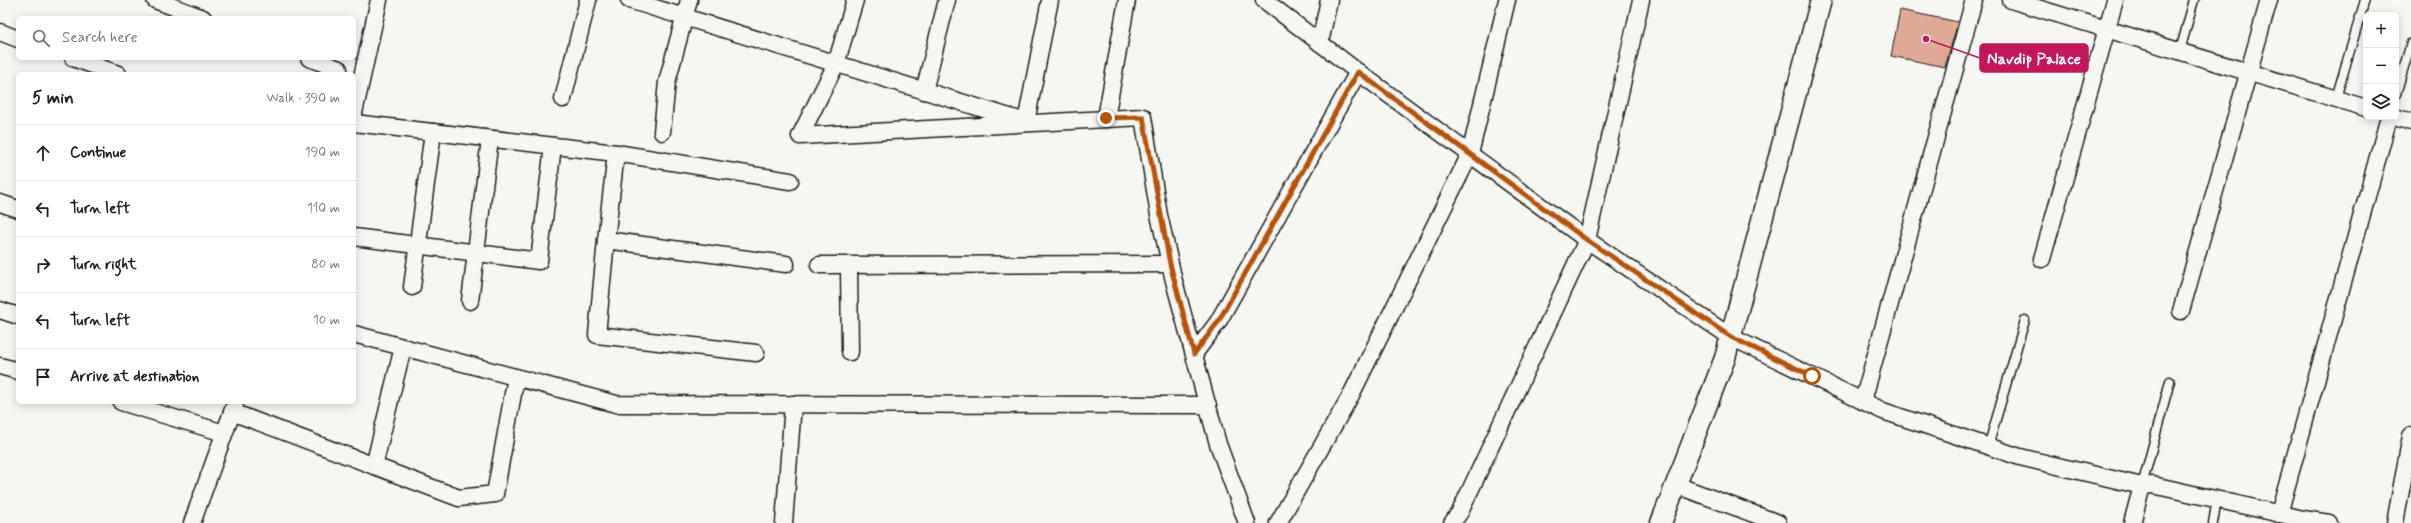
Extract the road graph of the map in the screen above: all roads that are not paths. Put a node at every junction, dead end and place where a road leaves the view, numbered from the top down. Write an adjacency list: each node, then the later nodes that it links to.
1 (155, 0): 21 (street)
2 (377, 0): 40 (street)
3 (588, 0): 39 (street)
4 (629, 0): 22 (street)
5 (689, 0): 22 (street)
6 (855, 0): 31 (street)
7 (947, 0): 37 (street)
8 (1050, 0): 45 (street)
9 (1127, 0): 42 (street)
10 (1264, 0): 26 (street)
11 (1329, 0): 26 (street)
12 (1507, 0): 53 (street)
13 (1641, 0): 59 (street)
14 (1821, 0): 74 (street)
15 (1974, 0): 83 (street)
16 (2011, 0): 23 (street)
17 (2115, 0): 23 (street)
18 (2194, 0): 28 (lane)
19 (2269, 0): 35 (street)
20 (2365, 0): 38 (lane)
21 (198, 16)
22 (684, 17): 31 (street); 49 (street)
23 (2107, 29): 28 (street); 62 (street)
24 (0, 32): 25 (street)
25 (16, 37)
26 (1320, 43): 34 (street)
27 (2411, 43): 36 (lane)
28 (2180, 51): 35 (street)
29 (79, 60): 33 (street)
30 (314, 60): 32 (street)
31 (836, 64): 37 (street); 45 (street)
32 (339, 69)
33 (112, 72)
34 (1358, 72): 53 (street); 78 (street)
35 (2249, 72): 38 (street); 70 (street)
36 (2399, 84)
37 (924, 91): 45 (street)
38 (2336, 98): 41 (street)
39 (563, 99)
40 (356, 103)
41 (2363, 107)
42 (1106, 118): 45 (street); 64 (street)
43 (2399, 118): 46 (street)
44 (2388, 120): 95 (street)
45 (1026, 122)
46 (2411, 122)
47 (356, 123): 48 (street)
48 (433, 132): 50 (street); 60 (street)
49 (662, 132)
50 (490, 139): 51 (street); 61 (street)
51 (553, 146): 52 (street); 61 (street)
52 (616, 153): 54 (street); 58 (street)
53 (1470, 154): 59 (street); 99 (street)
54 (790, 181)
55 (0, 203): 56 (street)
56 (16, 208)
57 (356, 237): 60 (street)
58 (606, 240): 63 (street); 77 (street)
59 (1587, 240): 74 (street); 100 (street)
60 (417, 245): 61 (street); 67 (street)
61 (476, 253): 68 (street)
62 (2042, 259)
63 (786, 264)
64 (1170, 264): 66 (street); 78 (street)
65 (819, 265): 66 (street)
66 (849, 265): 76 (street)
67 (412, 287)
68 (470, 301)
69 (0, 310): 71 (street)
70 (2181, 311)
71 (16, 315)
72 (2025, 320): 90 (lane)
73 (356, 335): 75 (street)
74 (1731, 337): 83 (street); 92 (street)
75 (402, 347): 81 (street); 91 (street)
76 (850, 352)
77 (756, 353)
78 (1194, 354): 86 (street)
79 (0, 366): 80 (street)
80 (16, 371)
81 (516, 377): 85 (street); 91 (street)
82 (2170, 381): 93 (lane)
83 (1863, 401): 90 (street)
84 (128, 404): 88 (street)
85 (793, 404): 86 (street); 98 (street)
86 (1208, 405): 96 (street)
87 (234, 407): 88 (street); 91 (street)
88 (224, 433): 97 (street)
89 (2411, 436): 106 (street)
90 (1988, 446): 93 (street)
91 (374, 466)
92 (1676, 485): 101 (street); 102 (street)
93 (2142, 486): 94 (street); 103 (street)
94 (2217, 500): 95 (street); 104 (lane)
95 (2279, 514): 105 (street)
96 (1242, 522)
97 (192, 523)
98 (784, 523)
99 (1278, 523)
100 (1452, 523)
101 (1661, 523)
102 (1778, 523)
103 (2132, 523)
104 (2213, 523)
105 (2329, 523)
106 (2395, 523)

